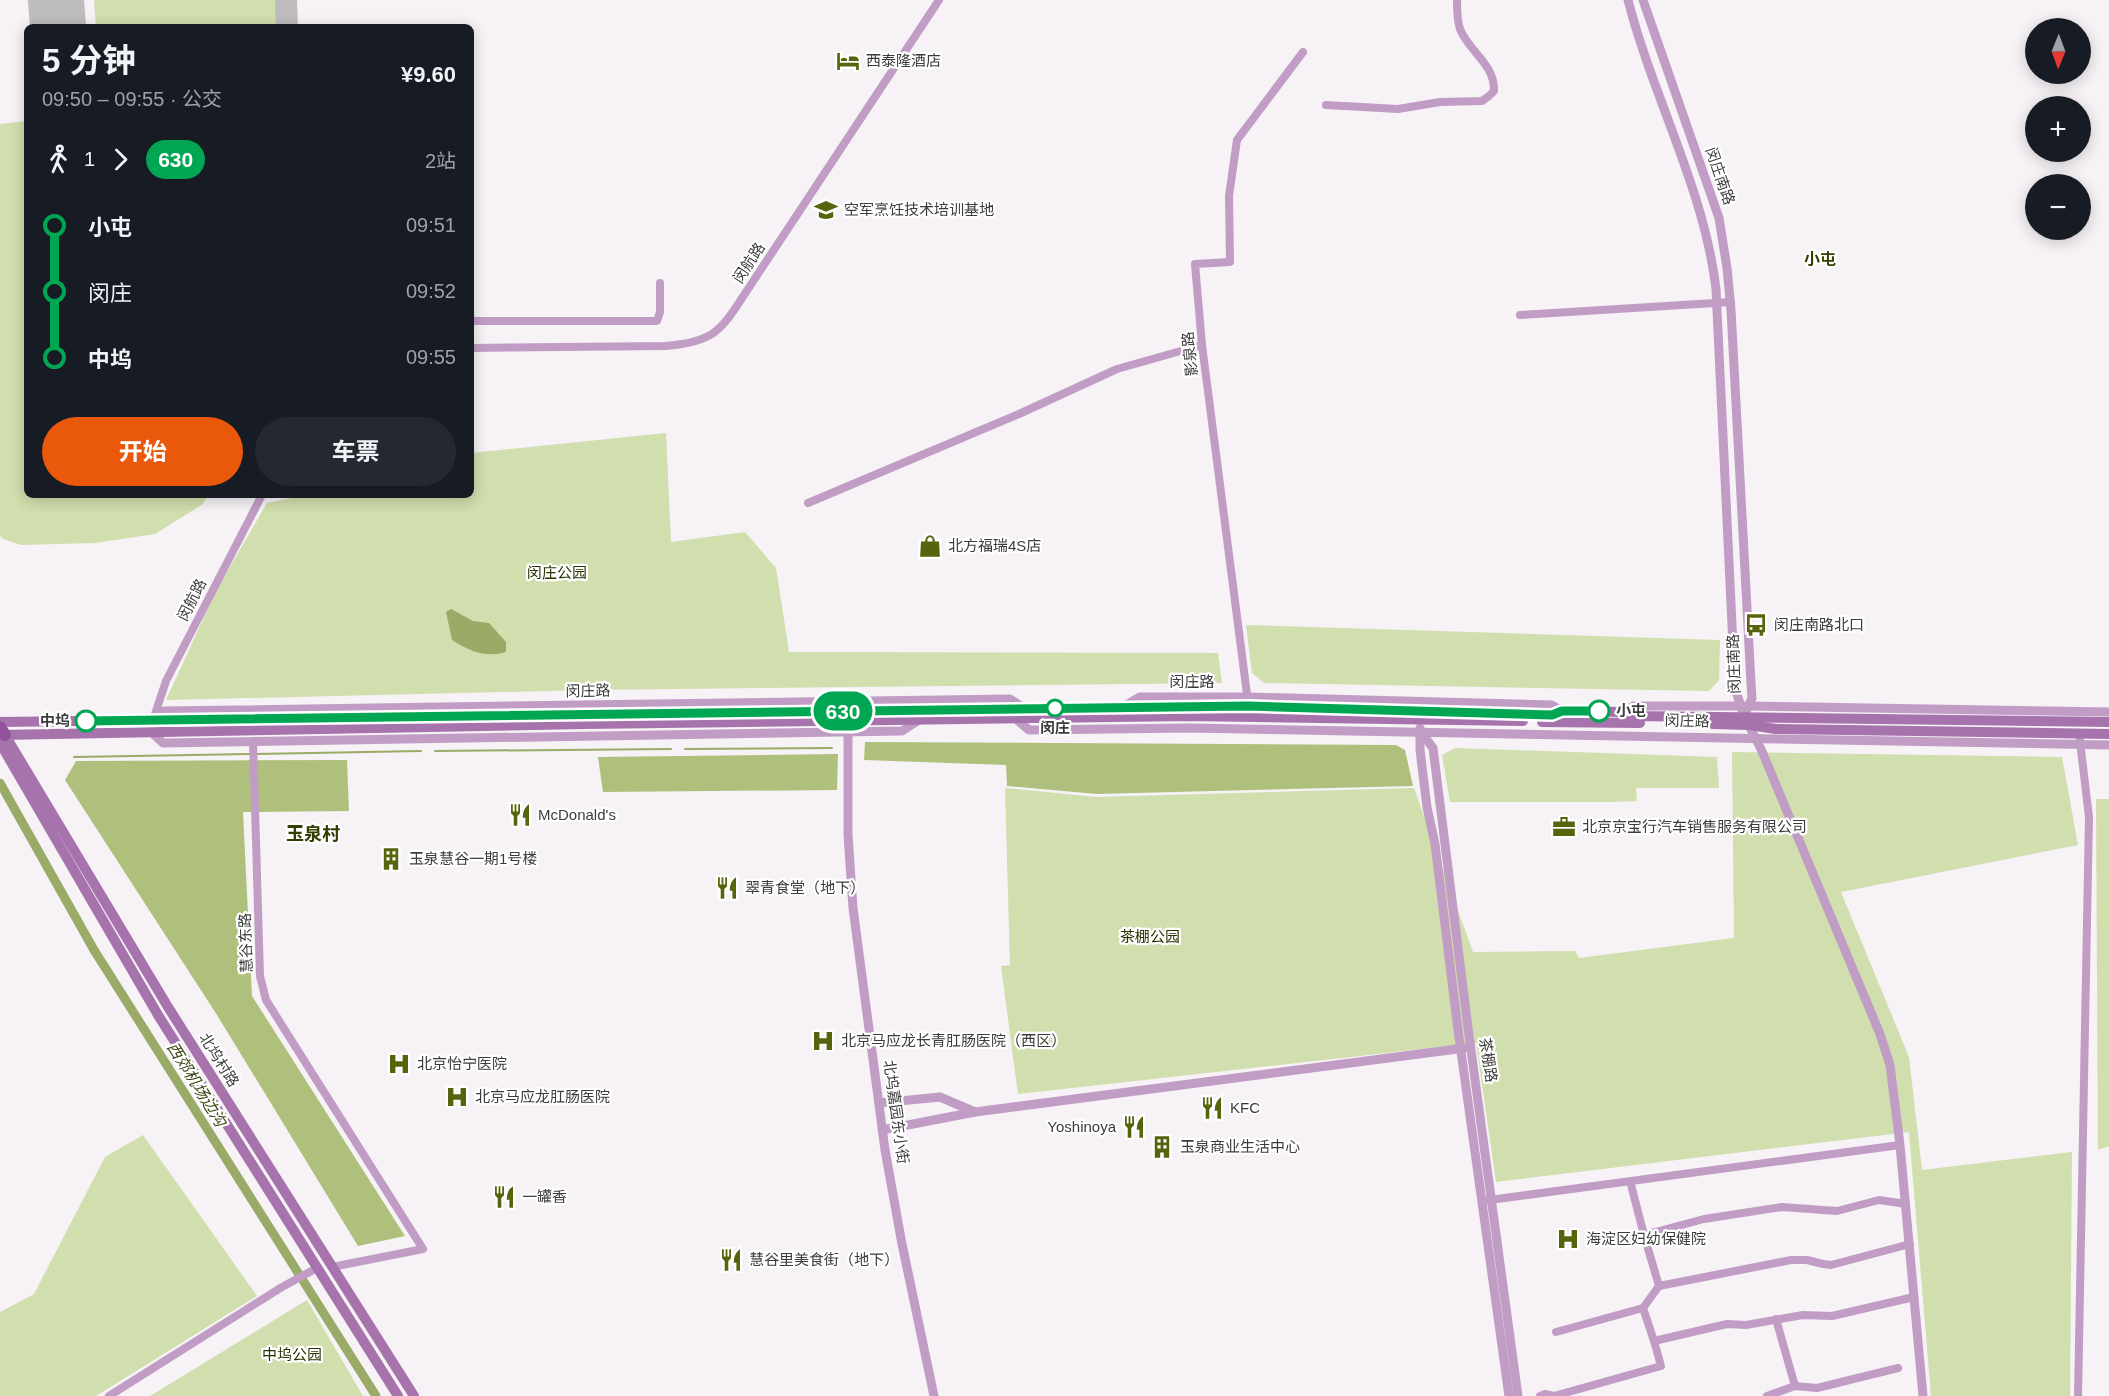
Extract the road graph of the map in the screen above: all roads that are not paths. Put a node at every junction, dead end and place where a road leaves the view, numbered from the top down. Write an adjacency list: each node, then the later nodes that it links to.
1 (939, 0): 13 (street, 闵航路)
2 (1457, 0): 6 (street)
3 (1628, 0): 9 (street, 闵庄南路)
4 (1643, 0): 8 (street, 闵庄南路)
5 (1303, 52): 12 (street, 影泉路)
6 (1326, 105)
7 (660, 283): 11 (street)
8 (1731, 302): 9 (street); 19 (street, 闵庄南路)
9 (1716, 303): 10 (street); 19 (street, 闵庄南路)
10 (1520, 315)
11 (474, 321)
12 (1202, 345): 15 (street); 16 (street, 影泉路)
13 (474, 348)
14 (260, 498): 23 (street, 闵航路)
15 (808, 503)
16 (1248, 701): 17 (street, 闵庄路); 20 (main road, 闵庄路); 21 (main road, 闵庄路)
17 (1557, 708): 19 (main road, 闵庄路); 21 (main road, 闵庄路)
18 (2109, 712): 19 (street, 闵庄路)
19 (1745, 713): 21 (main road, 闵庄路); 24 (main road, 闵庄路); 31 (street); 32 (main road, 闵庄路)
20 (585, 715): 23 (main road, 闵庄路); 25 (main road, 闵庄路); 28 (main road, 闵庄路); 30 (street)
21 (1419, 715): 22 (main road, 闵庄路); 27 (street, 茶棚路)
22 (1016, 718): 25 (main road, 闵庄路); 27 (street, 闵庄路)
23 (153, 720): 26 (main road, 闵庄路); 28 (street, 闵航路)
24 (2109, 722)
25 (848, 726): 30 (street, 闵庄路); 37 (street, 北坞嘉园东小街)
26 (1, 732): 28 (main road, 闵庄路); 47 (main road, 北坞村路); 48 (main road, 北坞村路)
27 (1421, 732): 31 (street, 闵庄路); 35 (street, 茶棚路); 36 (street, 茶棚路)
28 (152, 733): 34 (street, 闵庄路)
29 (2109, 734): 32 (main road, 闵庄路)
30 (586, 736): 34 (street, 闵庄路)
31 (1756, 737): 32 (street, 闵庄路); 40 (street)
32 (2080, 739): 33 (street, 闵庄路); 68 (street)
33 (2109, 745)
34 (253, 750): 47 (street, 慧谷东路)
35 (1471, 1047): 36 (street); 42 (street, 茶棚路)
36 (1461, 1048): 38 (street); 43 (street, 茶棚路)
37 (879, 1103): 38 (street); 39 (street, 北坞嘉园东小街)
38 (975, 1112): 39 (street)
39 (882, 1130): 61 (street, 北坞嘉园东小街)
40 (1900, 1145): 41 (street); 44 (street)
41 (1630, 1181): 42 (street); 45 (street)
42 (1493, 1199): 43 (street); 63 (street, 茶棚路)
43 (1482, 1201): 62 (street, 茶棚路)
44 (1906, 1204): 45 (street); 46 (street)
45 (1644, 1234): 49 (street)
46 (1910, 1244): 49 (street); 50 (street)
47 (332, 1267): 60 (main road, 北坞村路)
48 (317, 1268): 58 (street); 59 (main road, 北坞村路)
49 (1659, 1286): 51 (street)
50 (1914, 1297): 52 (street); 67 (street)
51 (1643, 1308): 53 (street); 54 (street)
52 (1776, 1319): 54 (street); 56 (street)
53 (1556, 1332)
54 (1654, 1341): 65 (street)
55 (1898, 1368): 56 (street)
56 (1796, 1386): 57 (street)
57 (1778, 1395): 66 (street)
58 (109, 1396)
59 (398, 1396)
60 (414, 1396)
61 (934, 1396)
62 (1509, 1396)
63 (1518, 1396)
64 (1540, 1396): 65 (street)
65 (1554, 1396)
66 (1767, 1396)
67 (1923, 1396)
68 (2078, 1396)

